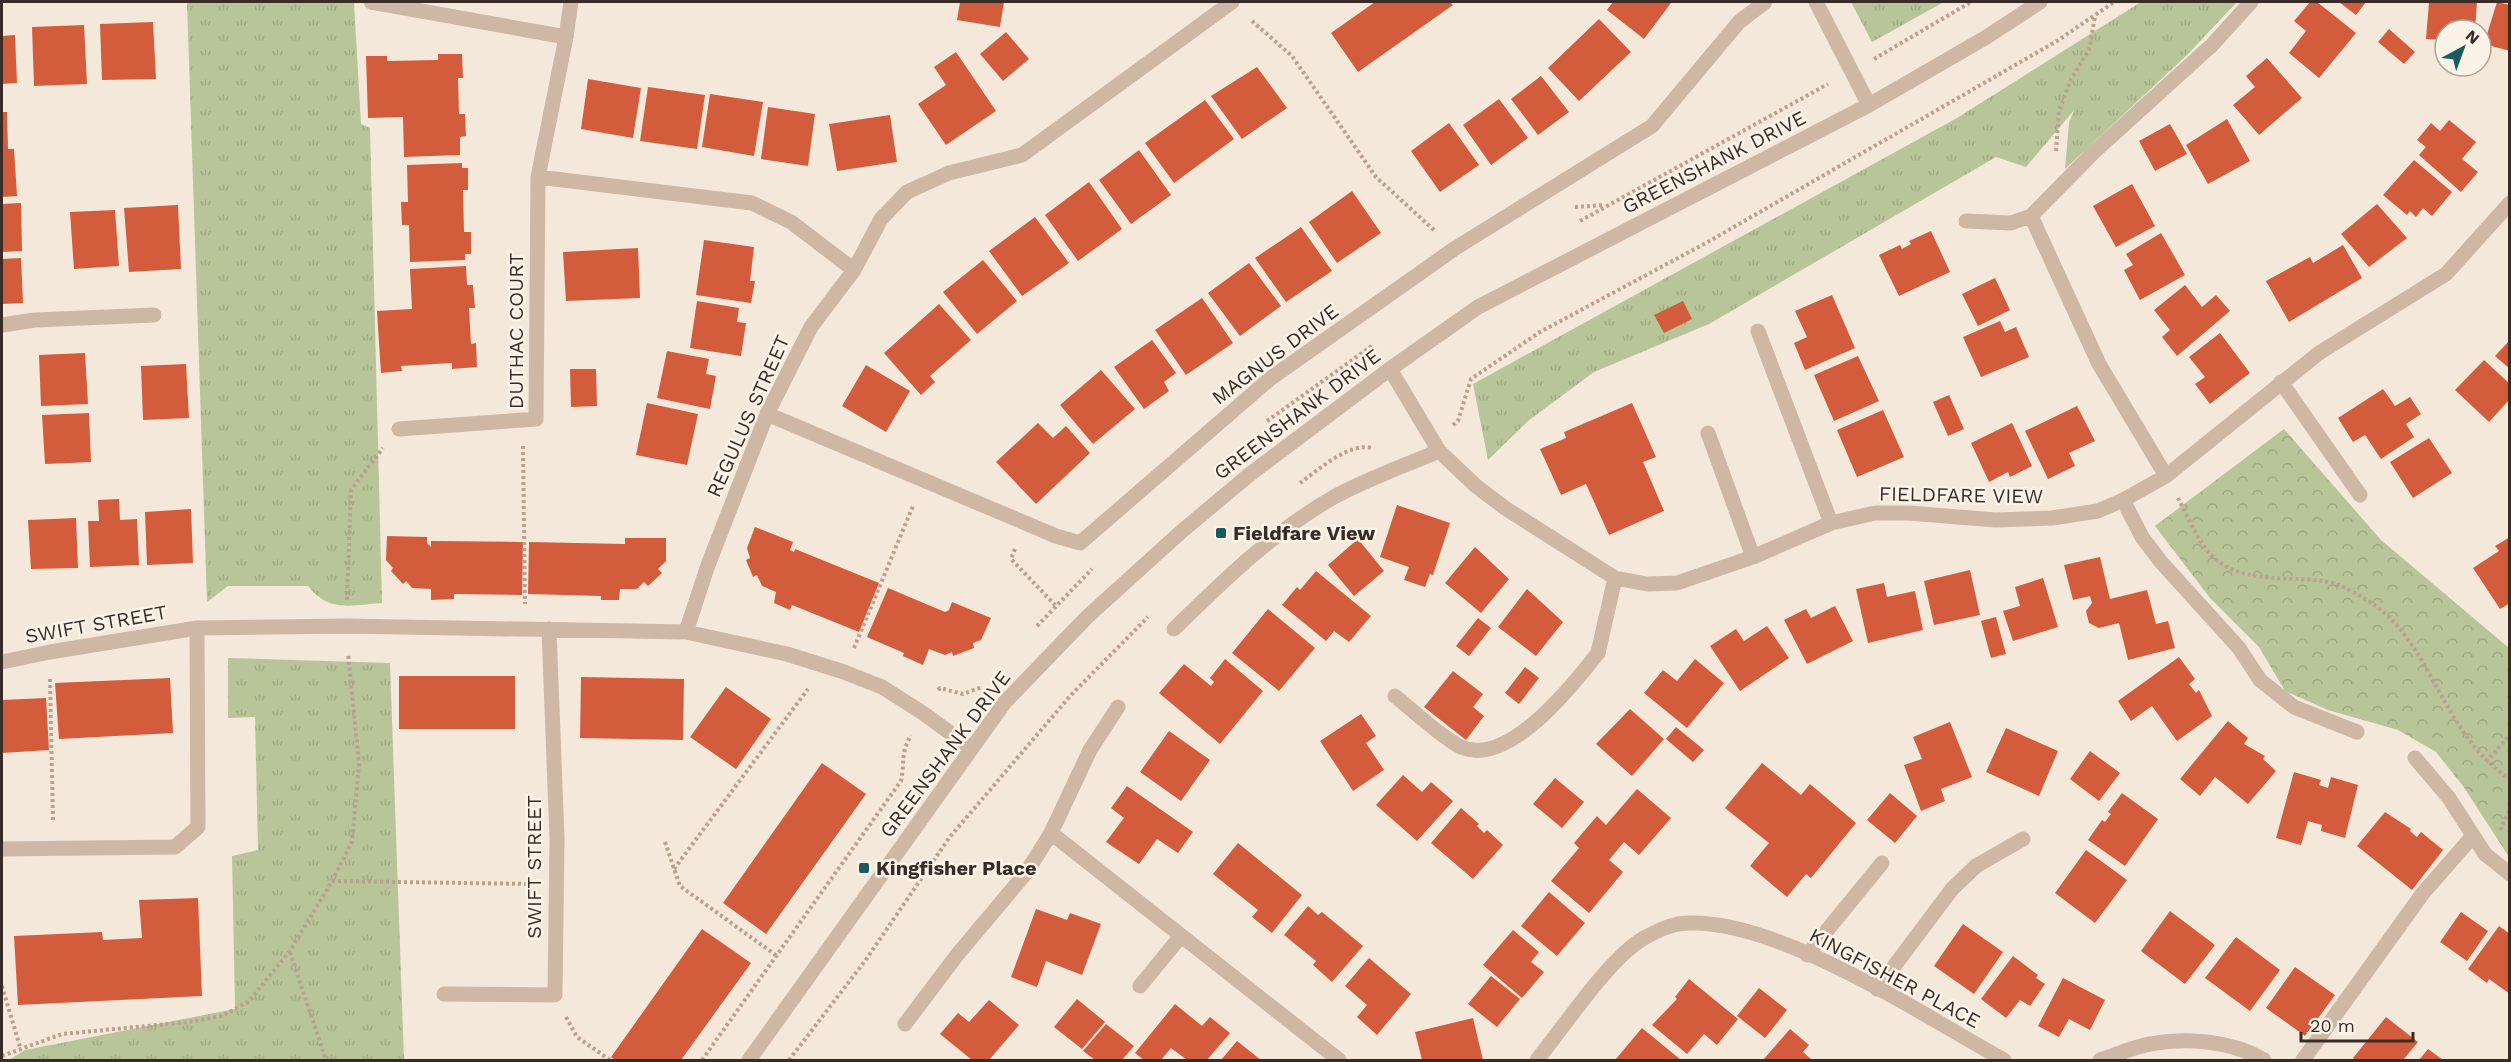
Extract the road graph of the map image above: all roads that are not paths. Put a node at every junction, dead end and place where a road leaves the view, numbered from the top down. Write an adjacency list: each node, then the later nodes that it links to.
1 (371, 2): 8 (street)
2 (571, 2): 8 (street, DUTHAC COURT)
3 (1232, 2): 14 (street, REGULUS STREET)
4 (1766, 2): 20 (street, MAGNUS DRIVE)
5 (1816, 2): 9 (street)
6 (2040, 2): 9 (street, GREENSHANK DRIVE)
7 (2251, 2): 12 (street)
8 (566, 37): 10 (street, DUTHAC COURT)
9 (1869, 105): 18 (street, GREENSHANK DRIVE)
10 (538, 177): 14 (street); 21 (street, DUTHAC COURT)
11 (2510, 203): 19 (street, FIELDFARE VIEW)
12 (2031, 216): 13 (street); 24 (street)
13 (1966, 221)
14 (854, 270): 20 (street, REGULUS STREET)
15 (154, 315): 16 (street)
16 (2, 325)
17 (1758, 331): 27 (street)
18 (1390, 369): 23 (street, FIELDFARE VIEW); 38 (street, GREENSHANK DRIVE)
19 (2282, 382): 24 (street, FIELDFARE VIEW); 25 (street)
20 (767, 414): 33 (street, REGULUS STREET)
21 (399, 429)
22 (1708, 434): 28 (street)
23 (1439, 450): 29 (street, FIELDFARE VIEW); 32 (street)
24 (2166, 477): 26 (street, FIELDFARE VIEW)
25 (2360, 495)
26 (2123, 500): 27 (street, FIELDFARE VIEW); 37 (street)
27 (1831, 523): 28 (street, FIELDFARE VIEW)
28 (1753, 557): 29 (street, FIELDFARE VIEW)
29 (1615, 578): 35 (street)
30 (197, 628): 31 (street, SWIFT STREET); 34 (street, SWIFT STREET); 43 (street, SWIFT STREET)
31 (549, 629): 33 (street, SWIFT STREET); 50 (street, SWIFT STREET)
32 (1174, 629)
33 (686, 633): 38 (street, SWIFT STREET)
34 (2, 658)
35 (1395, 696)
36 (1118, 707): 40 (street)
37 (2357, 732)
38 (971, 748): 52 (street, GREENSHANK DRIVE)
39 (2415, 758): 41 (street)
40 (1051, 833): 46 (street); 51 (street)
41 (2472, 837): 45 (street); 58 (street)
42 (2023, 839): 49 (street)
43 (2, 849)
44 (1882, 863): 47 (street)
45 (2510, 874)
46 (1181, 936): 48 (street); 53 (street)
47 (1807, 955): 49 (street, KINGFISHER PLACE); 54 (street, KINGFISHER PLACE)
48 (1140, 986)
49 (1877, 989): 55 (street, KINGFISHER PLACE)
50 (444, 994)
51 (905, 1024)
52 (749, 1060)
53 (1339, 1060)
54 (1537, 1060)
55 (2004, 1060)
56 (2100, 1060): 57 (street)
57 (2264, 1060)
58 (2303, 1060)

